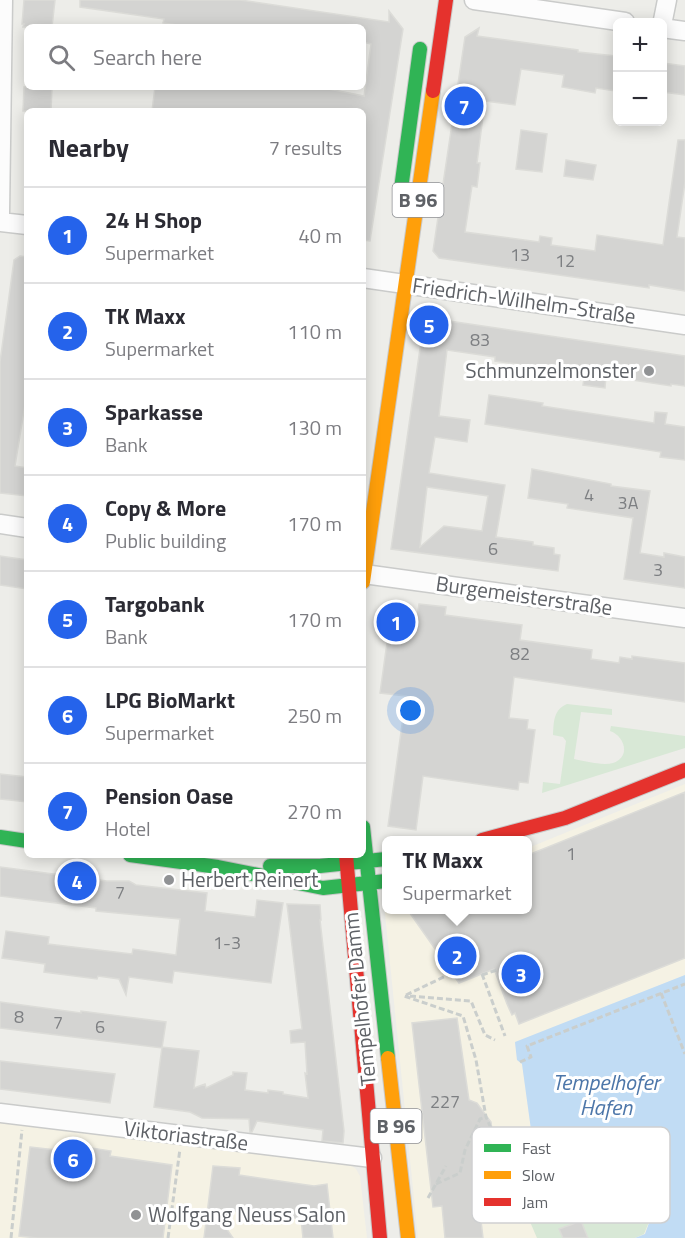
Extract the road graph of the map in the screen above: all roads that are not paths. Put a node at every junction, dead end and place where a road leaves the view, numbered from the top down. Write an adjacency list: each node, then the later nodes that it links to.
1 (3, 0): 11 (street)
2 (446, 0): 15 (main road, B 96)
3 (474, 0): 6 (street)
4 (667, 0): 5 (street)
5 (664, 18)
6 (613, 20)
7 (667, 28): 9 (street)
8 (423, 31): 10 (main road, B 96)
9 (685, 31)
10 (399, 199)
11 (0, 214)
12 (0, 222): 13 (street)
13 (24, 225)
14 (366, 278): 15 (street, Friedrich-Wilhelm-Straße)
15 (392, 282): 16 (street, Friedrich-Wilhelm-Straße); 19 (main road, B 96)
16 (685, 325)
17 (0, 524): 18 (street)
18 (24, 528)
19 (366, 553)
20 (366, 574): 21 (street, Burgemeisterstraße)
21 (685, 618)
22 (685, 770): 23 (main road)
23 (539, 826): 24 (main road); 25 (main road)
24 (498, 836)
25 (517, 836)
26 (0, 837): 27 (main road)
27 (24, 841)
28 (152, 858): 32 (main road)
29 (346, 859): 31 (main road); 32 (main road); 35 (main road, Tempelhofer Damm / B 96)
30 (382, 859): 31 (main road)
31 (366, 860): 34 (main road, Tempelhofer Damm / B 96)
32 (218, 867): 35 (main road)
33 (382, 882): 34 (main road)
34 (368, 884): 35 (main road); 39 (main road, Tempelhofer Damm / B 96)
35 (348, 886): 37 (main road, Tempelhofer Damm / B 96)
36 (0, 1113): 37 (street, Viktoriastraße)
37 (372, 1158): 38 (main road, Tempelhofer Damm / B 96)
38 (380, 1238)
39 (408, 1238)

